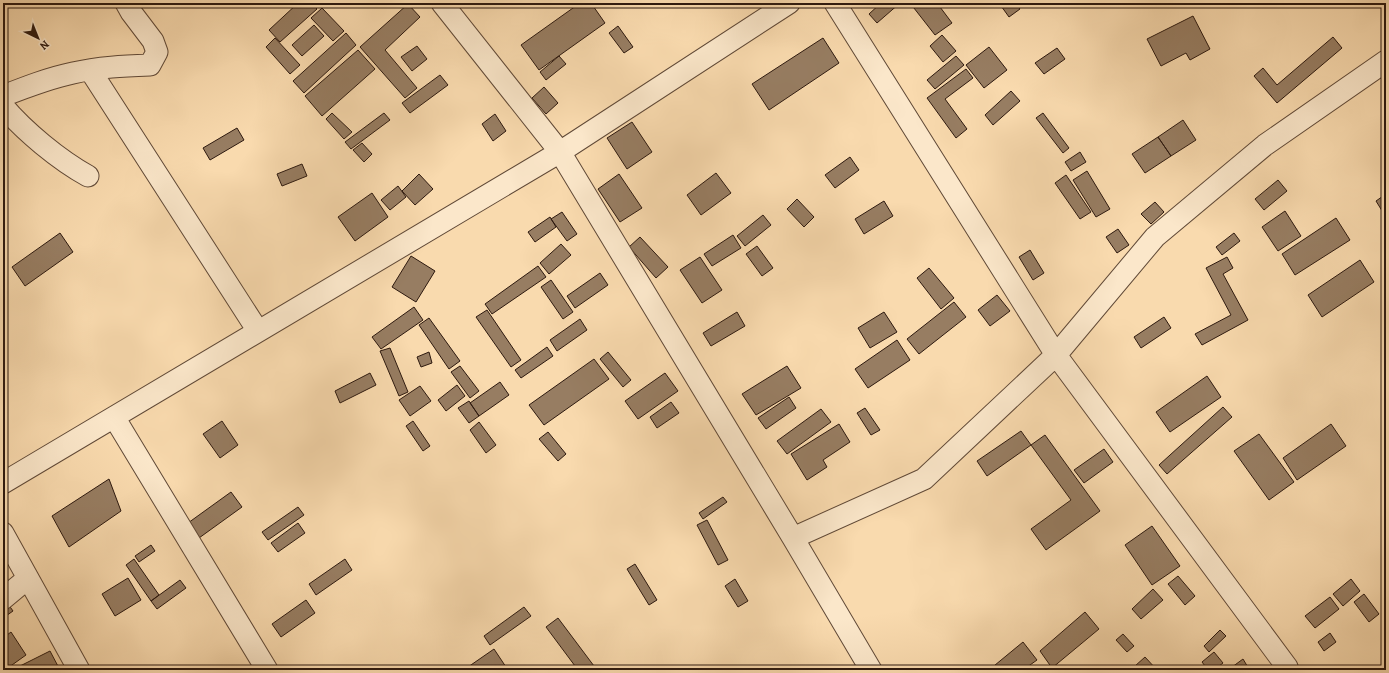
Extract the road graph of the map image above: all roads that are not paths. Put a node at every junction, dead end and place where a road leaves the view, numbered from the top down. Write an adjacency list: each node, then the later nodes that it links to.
1 (126, 3): 6 (street)
2 (442, 3): 9 (street)
3 (789, 3): 9 (street)
4 (834, 3): 12 (street)
5 (1386, 61): 12 (street)
6 (90, 70): 7 (street); 11 (street)
7 (3, 96)
8 (3, 106): 10 (street)
9 (560, 152): 11 (street); 16 (street)
10 (88, 176)
11 (258, 331): 13 (street)
12 (1056, 355): 16 (street); 22 (street)
13 (114, 417): 14 (street); 20 (street)
14 (3, 483)
15 (3, 533): 17 (street)
16 (793, 538): 21 (street)
17 (27, 579): 18 (street); 19 (street)
18 (3, 598)
19 (79, 670)
20 (267, 670)
21 (871, 670)
22 (1288, 670)

